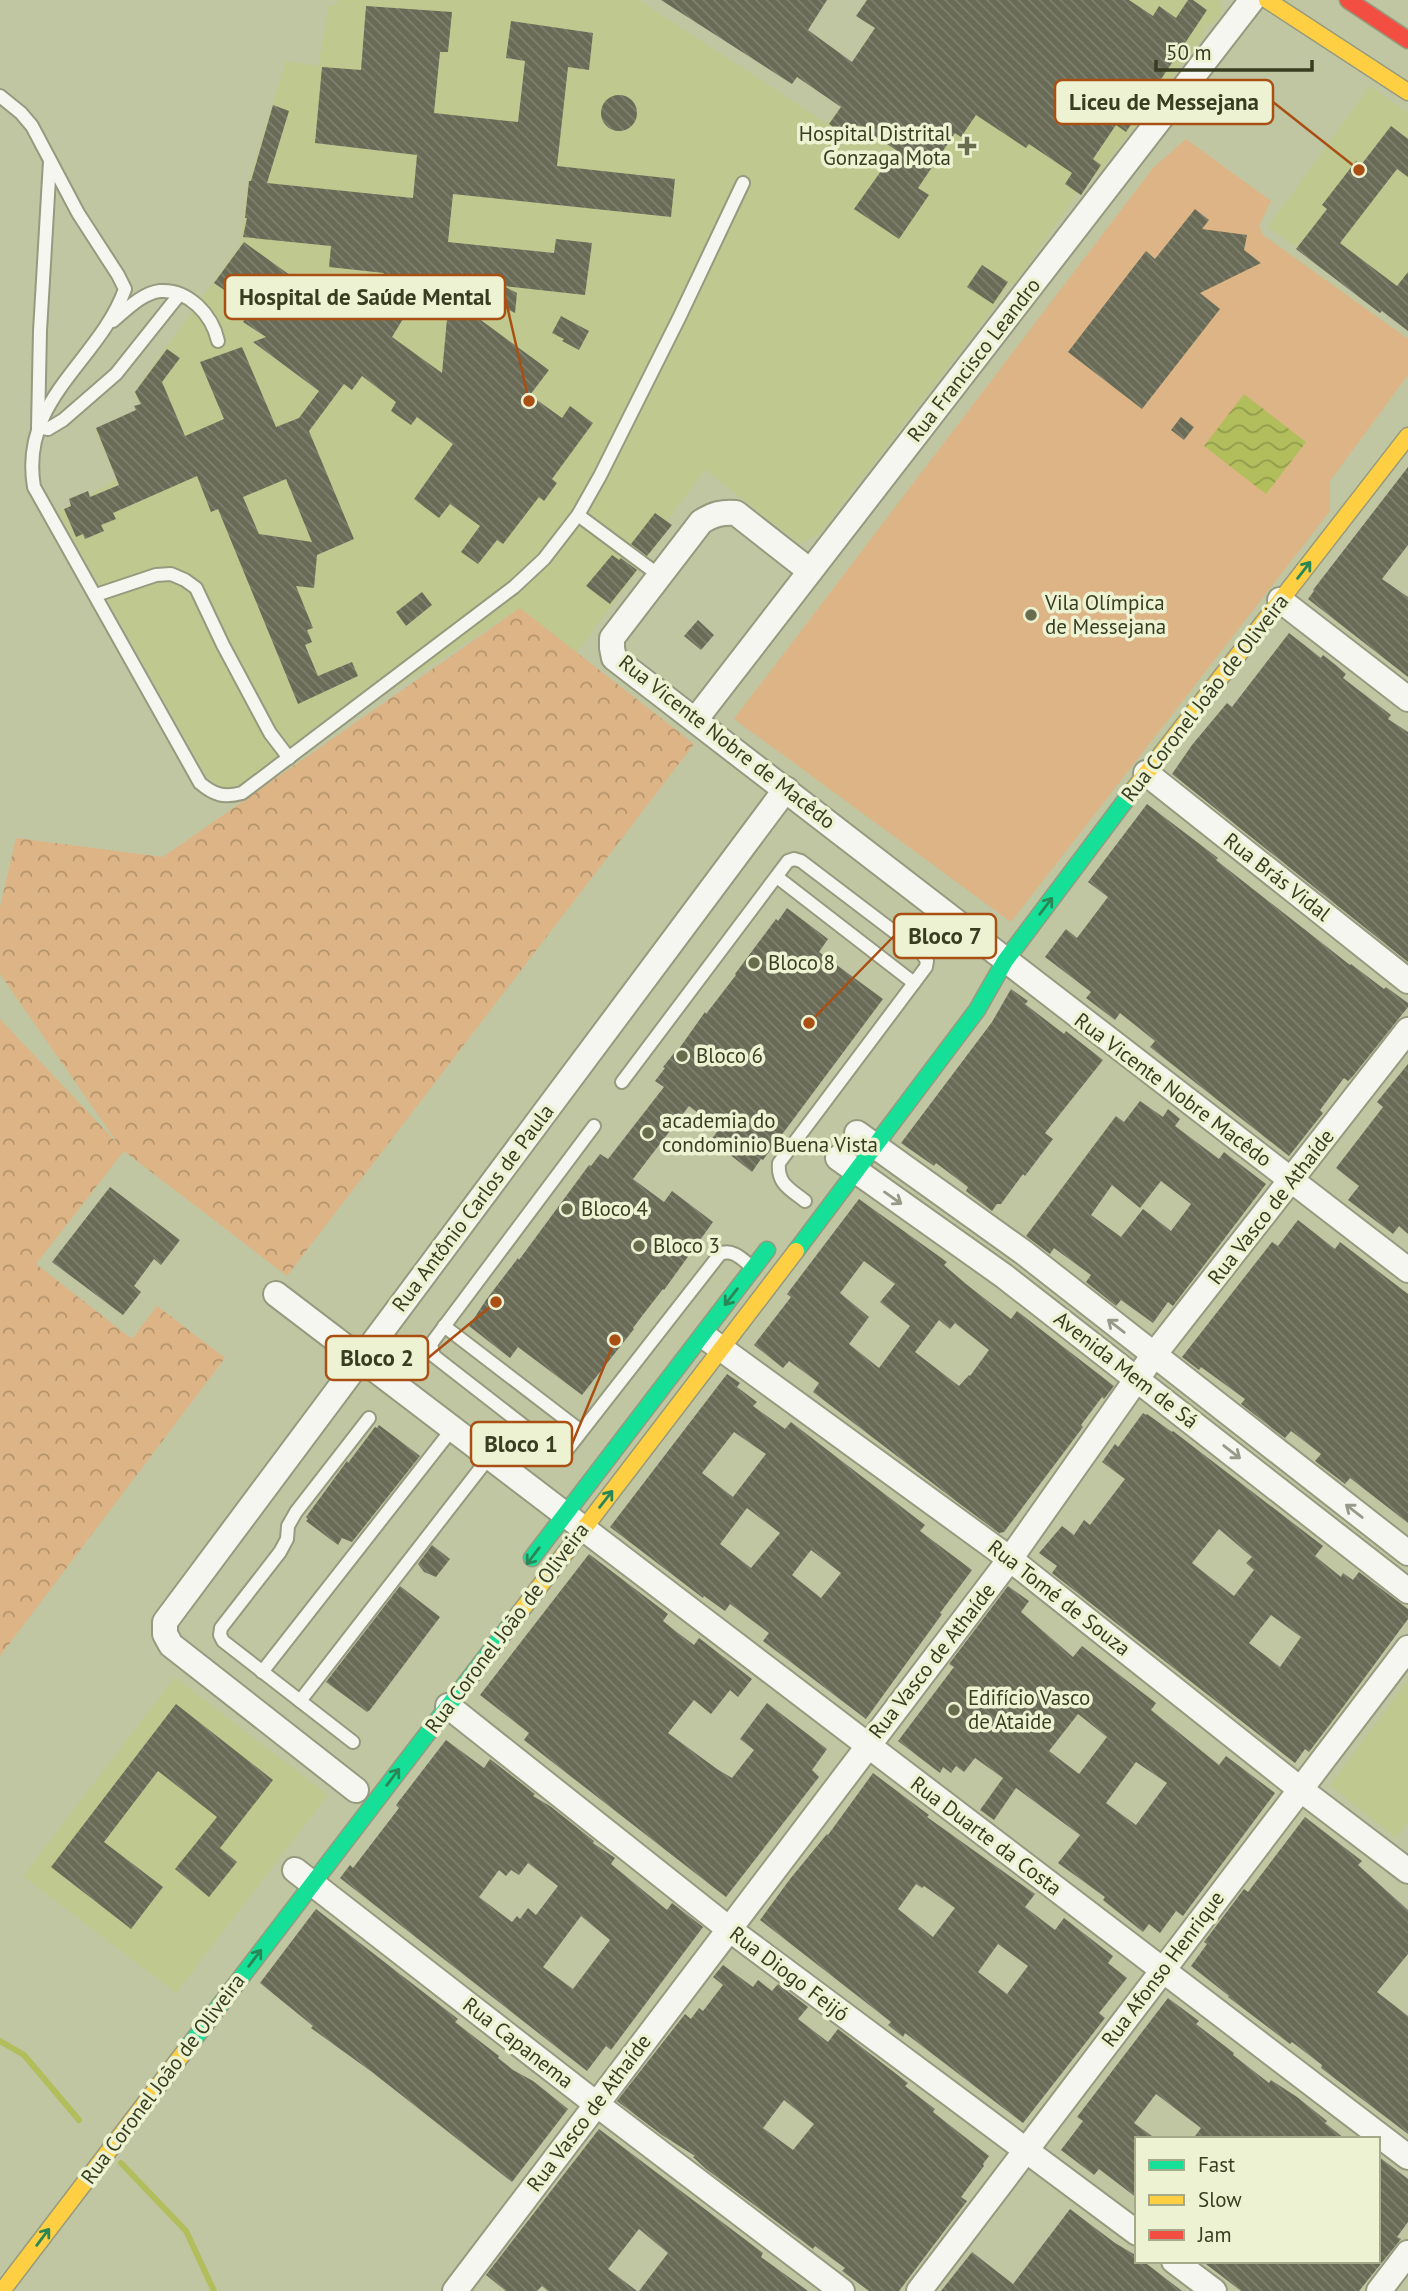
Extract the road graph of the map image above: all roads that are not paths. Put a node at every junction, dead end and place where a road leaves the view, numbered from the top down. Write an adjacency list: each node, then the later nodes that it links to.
1 (1252, 0): 15 (street, Rua Francisco Leandro)
2 (1267, 0): 5 (main road)
3 (1348, 0): 4 (main road)
4 (1404, 32)
5 (1408, 92)
6 (0, 96): 7 (lane)
7 (51, 157): 10 (lane); 12 (lane)
8 (743, 183): 14 (lane)
9 (179, 295): 10 (lane); 11 (lane); 12 (lane)
10 (108, 326): 12 (lane)
11 (218, 341)
12 (38, 427): 17 (lane)
13 (1408, 436): 18 (main road, Rua Coronel João de Oliveira, one-way to 13)
14 (578, 515): 16 (lane); 21 (lane)
15 (810, 571): 16 (street, Rua Vicente Nobre de Macêdo); 20 (street, Rua Francisco Leandro)
16 (660, 576): 20 (street, Rua Vicente Nobre de Macêdo)
17 (96, 595): 21 (lane); 21 (lane)
18 (1280, 600): 19 (street); 22 (main road, Rua Coronel João de Oliveira)
19 (1408, 699)
20 (696, 719): 23 (street, Rua Vicente Nobre de Macêdo)
21 (289, 758)
22 (1146, 773): 25 (main road, Rua Coronel João de Oliveira, one-way to 22); 27 (street, Rua Brás Vidal)
23 (786, 789): 25 (street, Rua Vicente Nobre de Macêdo); 45 (street, Rua Antônio Carlos de Paula)
24 (777, 877): 28 (lane); 28 (lane); 30 (lane)
25 (1005, 961): 26 (main road, Rua Coronel João de Oliveira); 32 (main road, Rua Coronel João de Oliveira); 34 (street, Rua Vicente Nobre Macêdo)
26 (979, 977)
27 (1408, 981)
28 (914, 984): 35 (lane)
29 (1408, 1030): 34 (street, Rua Vasco de Athaíde)
30 (622, 1082)
31 (594, 1126): 42 (lane)
32 (865, 1134): 33 (main road, Rua Coronel João de Oliveira); 37 (street, Avenida Mem de Sá)
33 (841, 1166): 40 (street, Avenida Mem de Sá, one-way to 40); 43 (main road, Rua Coronel João de Oliveira)
34 (1292, 1181): 39 (street, Rua Vicente Nobre Macêdo); 44 (street, Rua Vasco de Athaíde)
35 (805, 1200)
36 (776, 1238): 38 (main road, Rua Coronel João de Oliveira)
37 (1023, 1252): 40 (street); 44 (street, Avenida Mem de Sá, one-way to 37)
38 (753, 1269): 43 (main road, Rua Coronel João de Oliveira, one-way to 43); 49 (lane)
39 (1408, 1270)
40 (1004, 1276): 46 (street, Avenida Mem de Sá)
41 (276, 1294): 45 (street, Rua Duarte da Costa)
42 (444, 1326): 49 (lane); 49 (lane)
43 (712, 1342): 53 (main road, Rua Coronel João de Oliveira); 53 (main road, Rua Coronel João de Oliveira, one-way to 43); 55 (street, Rua Tomé de Souza)
44 (1153, 1356): 46 (street, Rua Vasco de Athaíde); 51 (street, Avenida Mem de Sá)
45 (360, 1358): 48 (street, Rua Duarte da Costa); 65 (street, Rua Antônio Carlos de Paula)
46 (1138, 1379): 52 (street, Avenida Mem de Sá, one-way to 52); 55 (street, Rua Vasco de Athaíde)
47 (369, 1418): 59 (lane)
48 (453, 1428): 50 (street, Rua Duarte da Costa); 59 (lane)
49 (581, 1431)
50 (490, 1456): 53 (street, Rua Duarte da Costa); 60 (lane)
51 (1314, 1480): 52 (street); 54 (street, Avenida Mem de Sá, one-way to 51)
52 (1297, 1504): 57 (street, Avenida Mem de Sá)
53 (574, 1520): 56 (main road, Rua Coronel João de Oliveira, one-way to 56); 61 (main road, Rua Coronel João de Oliveira); 63 (street, Rua Duarte da Costa)
54 (1408, 1553)
55 (1010, 1559): 63 (street, Rua Vasco de Athaíde); 64 (street, Rua Tomé de Souza)
56 (523, 1569)
57 (1408, 1591)
58 (1408, 1648): 64 (street, Rua Afonso Henrique)
59 (262, 1672): 60 (lane)
60 (300, 1701): 62 (lane)
61 (447, 1706): 67 (main road, Rua Coronel João de Oliveira, one-way to 61); 68 (street, Rua Diogo Feijó)
62 (353, 1742)
63 (867, 1745): 68 (street, Rua Vasco de Athaíde); 69 (street, Rua Duarte da Costa)
64 (1300, 1789): 66 (street, Rua Tomé de Souza); 69 (street, Rua Afonso Henrique)
65 (356, 1790)
66 (1408, 1871)
67 (299, 1873): 70 (street, Rua Capanema); 77 (main road, Rua Coronel João de Oliveira, one-way to 67)
68 (729, 1929): 70 (street, Rua Vasco de Athaíde); 71 (street, Rua Diogo Feijó)
69 (1163, 1970): 71 (street, Rua Afonso Henrique); 72 (street, Rua Duarte da Costa)
70 (595, 2104): 76 (street, Rua Vasco de Athaíde); 78 (street, Rua Capanema)
71 (1026, 2150): 73 (street, Rua Diogo Feijó); 79 (street, Rua Afonso Henrique)
72 (1408, 2157)
73 (1135, 2232)
74 (1408, 2253): 81 (street)
75 (1177, 2263): 80 (street)
76 (464, 2288)
77 (2, 2291)
78 (842, 2291)
79 (919, 2291)
80 (1213, 2291)
81 (1380, 2291)

